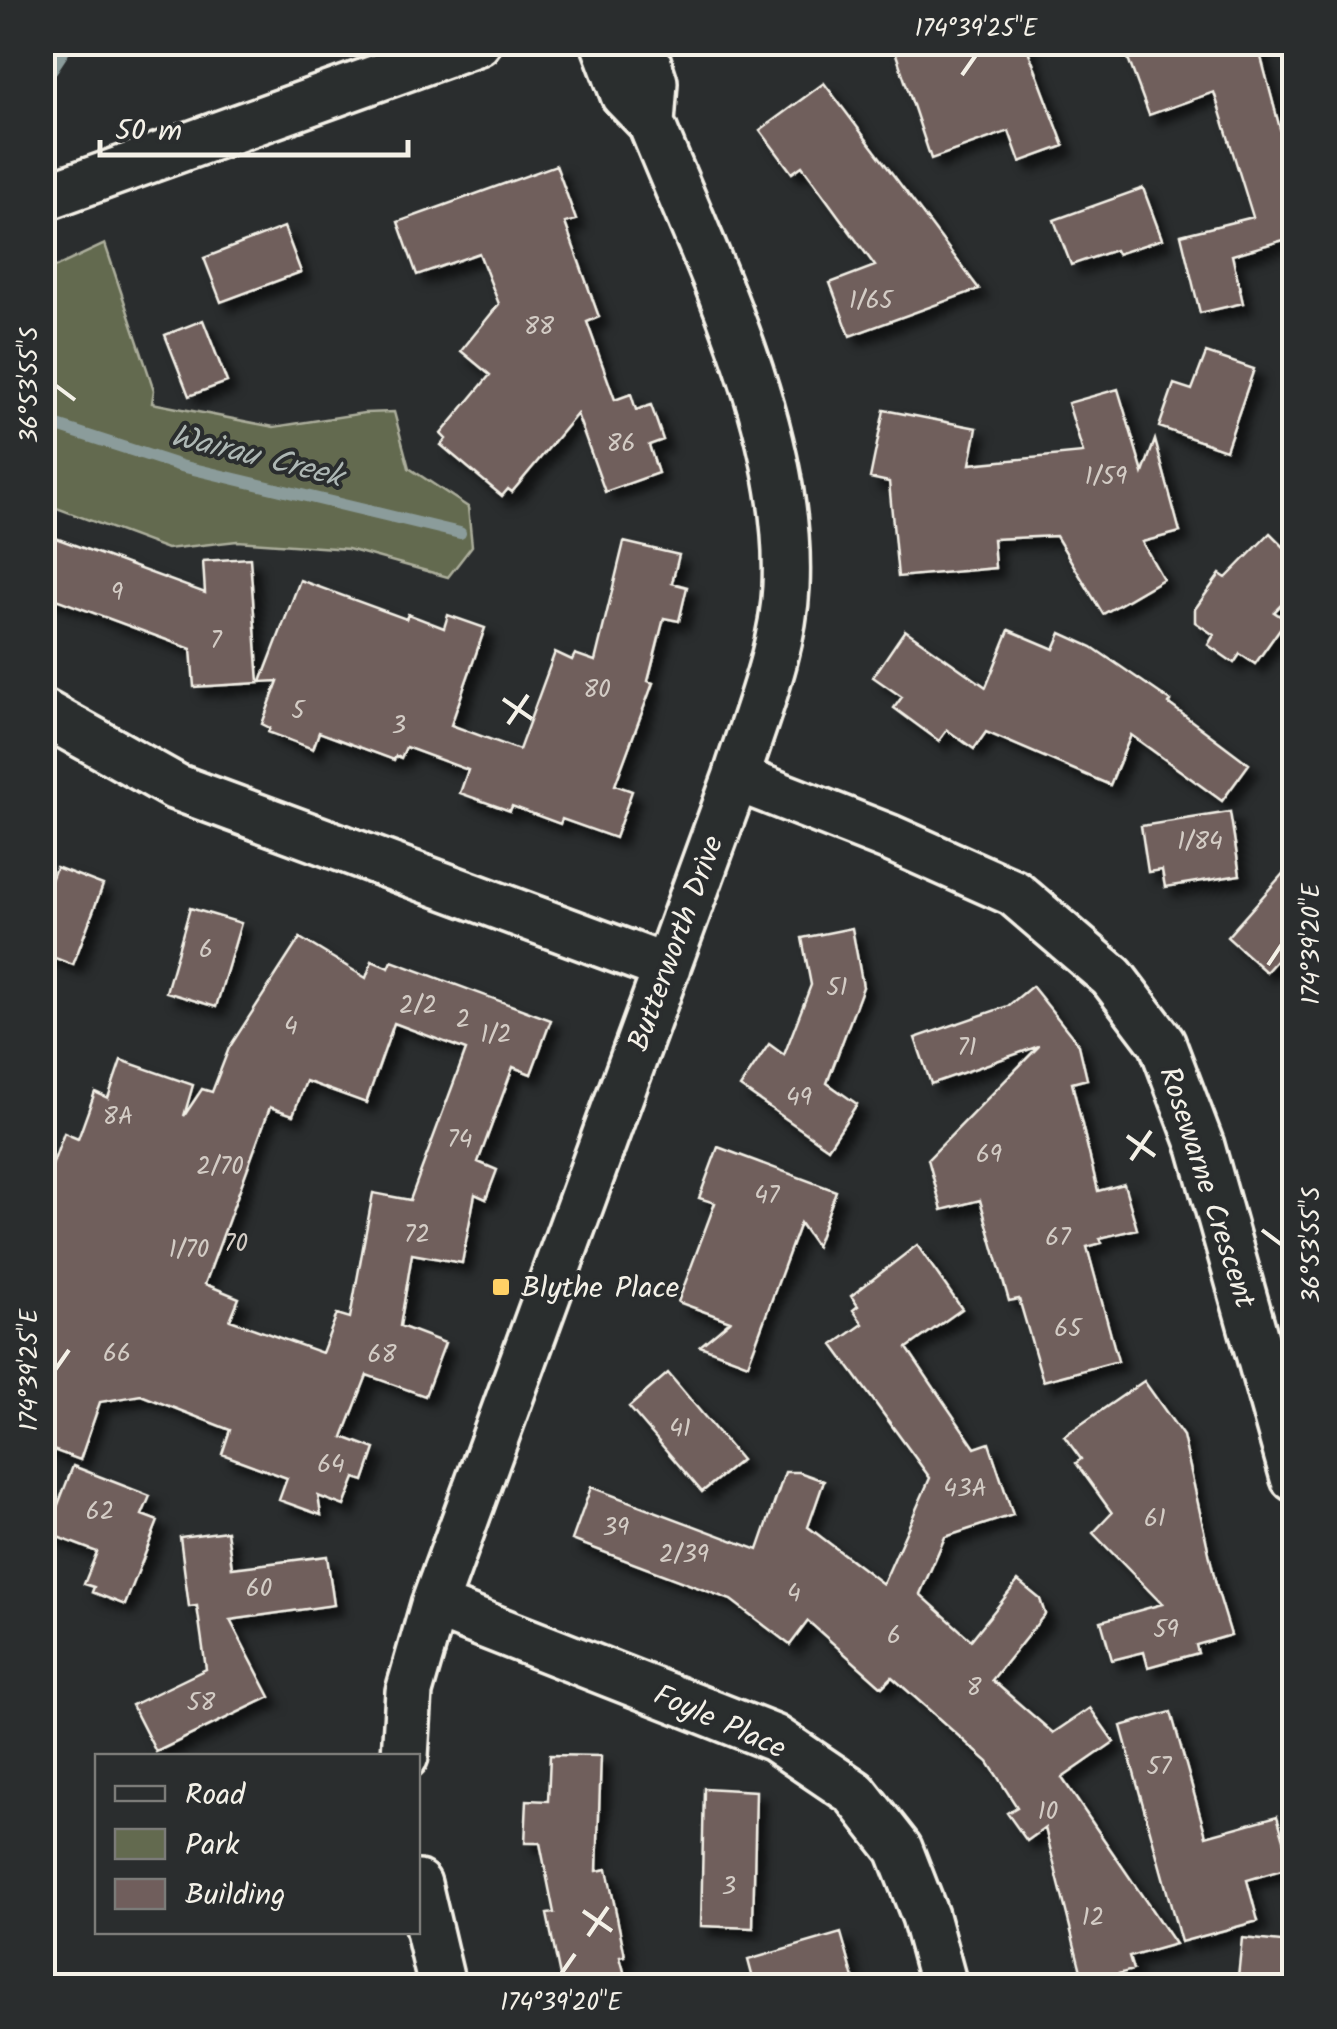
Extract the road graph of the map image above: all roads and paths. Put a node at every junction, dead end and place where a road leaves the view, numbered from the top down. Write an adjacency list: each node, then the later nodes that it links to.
1 (478, 42): 5 (street)
2 (604, 42): 4 (street, Butterworth Drive)
3 (641, 42): 4 (street, Butterworth Drive)
4 (651, 123): 7 (street, Butterworth Drive)
5 (42, 198)
6 (42, 712): 8 (street)
7 (736, 778): 8 (street, Butterworth Drive); 9 (street, Rosewarne Crescent)
8 (667, 968): 10 (street, Butterworth Drive)
9 (1294, 1478)
10 (434, 1605): 11 (street, Butterworth Drive); 14 (street, Foyle Place)
11 (405, 1754)
12 (420, 1892): 13 (street)
13 (442, 1986)
14 (944, 1986)

